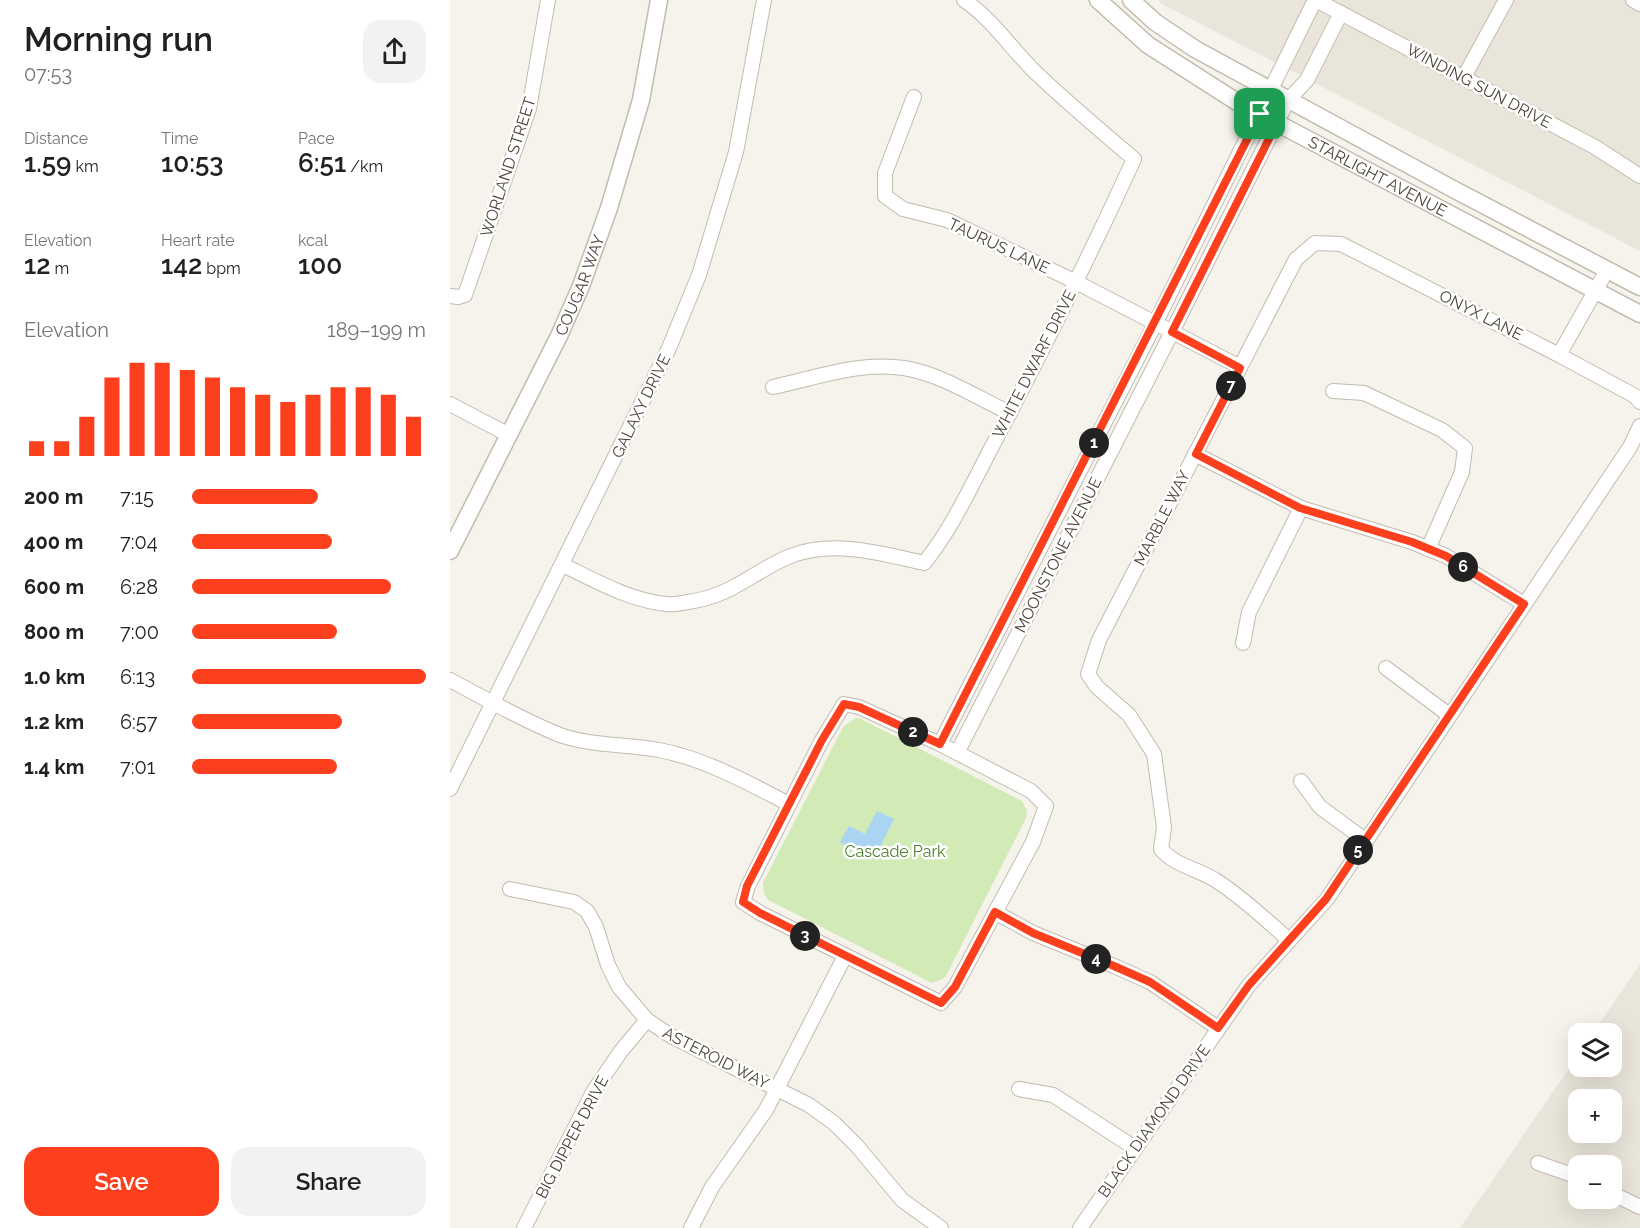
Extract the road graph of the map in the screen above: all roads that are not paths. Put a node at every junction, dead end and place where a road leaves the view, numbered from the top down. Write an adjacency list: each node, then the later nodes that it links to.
1 (548, 0): 24 (street, WORLAND STREET)
2 (659, 0): 36 (street, COUGAR WAY)
3 (764, 0): 41 (street, GALAXY DRIVE)
4 (964, 0): 21 (street, WHITE DWARF DRIVE)
5 (1098, 0): 16 (street, STARLIGHT AVENUE)
6 (1131, 0): 13 (street, STARLIGHT AVENUE)
7 (1316, 0): 11 (street, WINDING SUN DRIVE); 13 (street, MOONSTONE AVENUE)
8 (1506, 0): 12 (street)
9 (1633, 0): 10 (street)
10 (1640, 4)
11 (1341, 14): 12 (street, WINDING SUN DRIVE); 15 (street, MOONSTONE AVENUE)
12 (1464, 77): 18 (street, WINDING SUN DRIVE)
13 (1271, 91): 15 (street, STARLIGHT AVENUE); 16 (street, MOONSTONE AVENUE)
14 (914, 97): 21 (street, TAURUS LANE)
15 (1288, 100): 17 (street, MOONSTONE AVENUE); 20 (street, STARLIGHT AVENUE)
16 (1260, 114): 17 (street, STARLIGHT AVENUE); 26 (street, MOONSTONE AVENUE)
17 (1277, 123): 23 (street, STARLIGHT AVENUE); 27 (street, MOONSTONE AVENUE)
18 (1640, 176)
19 (1315, 243): 28 (street, ONYX LANE); 29 (street, MARBLE WAY)
20 (1607, 270): 22 (street, STARLIGHT AVENUE); 23 (street)
21 (1076, 282): 26 (street, TAURUS LANE); 34 (street, WHITE DWARF DRIVE)
22 (1640, 287)
23 (1596, 291): 25 (street, STARLIGHT AVENUE); 28 (street)
24 (450, 296)
25 (1640, 314)
26 (1155, 324): 27 (street, TAURUS LANE); 48 (street, MOONSTONE AVENUE)
27 (1172, 332): 29 (street, TAURUS LANE); 49 (street, MOONSTONE AVENUE)
28 (1559, 355): 32 (street, ONYX LANE)
29 (1240, 368): 37 (street, MARBLE WAY)
30 (773, 387): 34 (street)
31 (1333, 391): 39 (street)
32 (1640, 402)
33 (450, 404): 36 (street)
34 (1010, 413): 41 (street, WHITE DWARF DRIVE)
35 (1640, 426): 42 (street, BLACK DIAMOND DRIVE)
36 (509, 435): 40 (street, COUGAR WAY)
37 (1196, 454): 38 (street); 56 (street, MARBLE WAY)
38 (1300, 508): 39 (street); 43 (street)
39 (1428, 549): 42 (street)
40 (450, 552)
41 (563, 565): 46 (street, GALAXY DRIVE)
42 (1524, 604): 47 (street, BLACK DIAMOND DRIVE)
43 (1243, 643)
44 (1386, 668): 47 (street)
45 (450, 680): 46 (street)
46 (494, 703): 51 (street, GALAXY DRIVE); 52 (street)
47 (1449, 715): 53 (street, BLACK DIAMOND DRIVE)
48 (940, 744): 49 (street); 52 (street)
49 (957, 753): 55 (street)
50 (1301, 782): 53 (street)
51 (450, 789)
52 (789, 804): 57 (street)
53 (1365, 840): 56 (street, BLACK DIAMOND DRIVE)
54 (510, 889): 58 (street, ASTEROID WAY)
55 (995, 912): 57 (street); 59 (street)
56 (1288, 940): 59 (street, BLACK DIAMOND DRIVE)
57 (845, 956): 60 (street)
58 (647, 1020): 60 (street, ASTEROID WAY); 67 (street, BIG DIPPER DRIVE)
59 (1218, 1028): 62 (street, BLACK DIAMOND DRIVE)
60 (777, 1089): 68 (street); 69 (street, ASTEROID WAY)
61 (1019, 1089): 62 (street)
62 (1135, 1148): 70 (street, BLACK DIAMOND DRIVE)
63 (1538, 1163): 64 (street)
64 (1568, 1174)
65 (1622, 1198): 66 (street)
66 (1640, 1207)
67 (524, 1228)
68 (691, 1228)
69 (941, 1228)
70 (1080, 1228)

